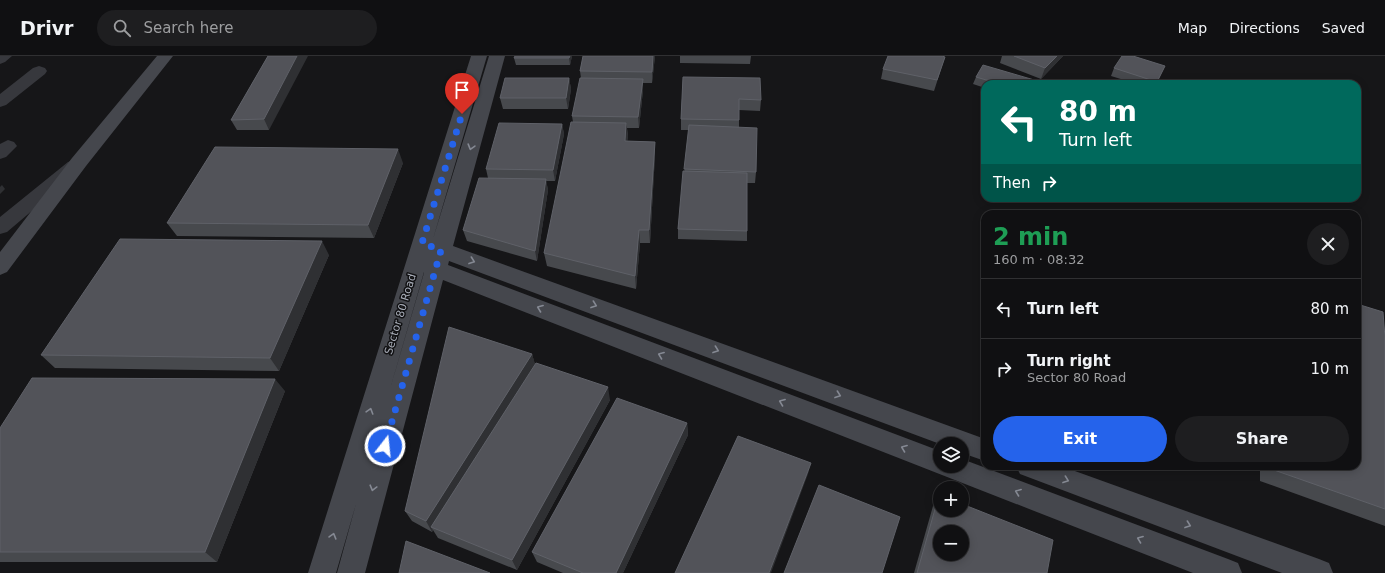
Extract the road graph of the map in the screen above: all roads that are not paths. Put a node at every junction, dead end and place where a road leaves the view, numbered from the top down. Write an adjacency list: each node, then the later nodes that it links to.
1 (4, 56): 5 (street)
2 (165, 56): 8 (street)
3 (479, 56): 10 (street, Sector 80 Road)
4 (497, 56): 10 (street, Sector 80 Road, one-way to 10)
5 (0, 59)
6 (39, 71): 7 (street)
7 (0, 102)
8 (79, 162): 9 (street); 11 (street)
9 (0, 227)
10 (429, 256): 12 (street, one-way to 12); 13 (street, one-way to 10); 16 (street, Sector 80 Road, one-way to 10); 17 (street, Sector 80 Road, one-way to 17)
11 (0, 267)
12 (981, 449)
13 (933, 459)
14 (1040, 470): 19 (street, one-way to 19)
15 (968, 473): 18 (street, one-way to 15)
16 (322, 573)
17 (350, 573)
18 (1228, 573)
19 (1318, 573)

